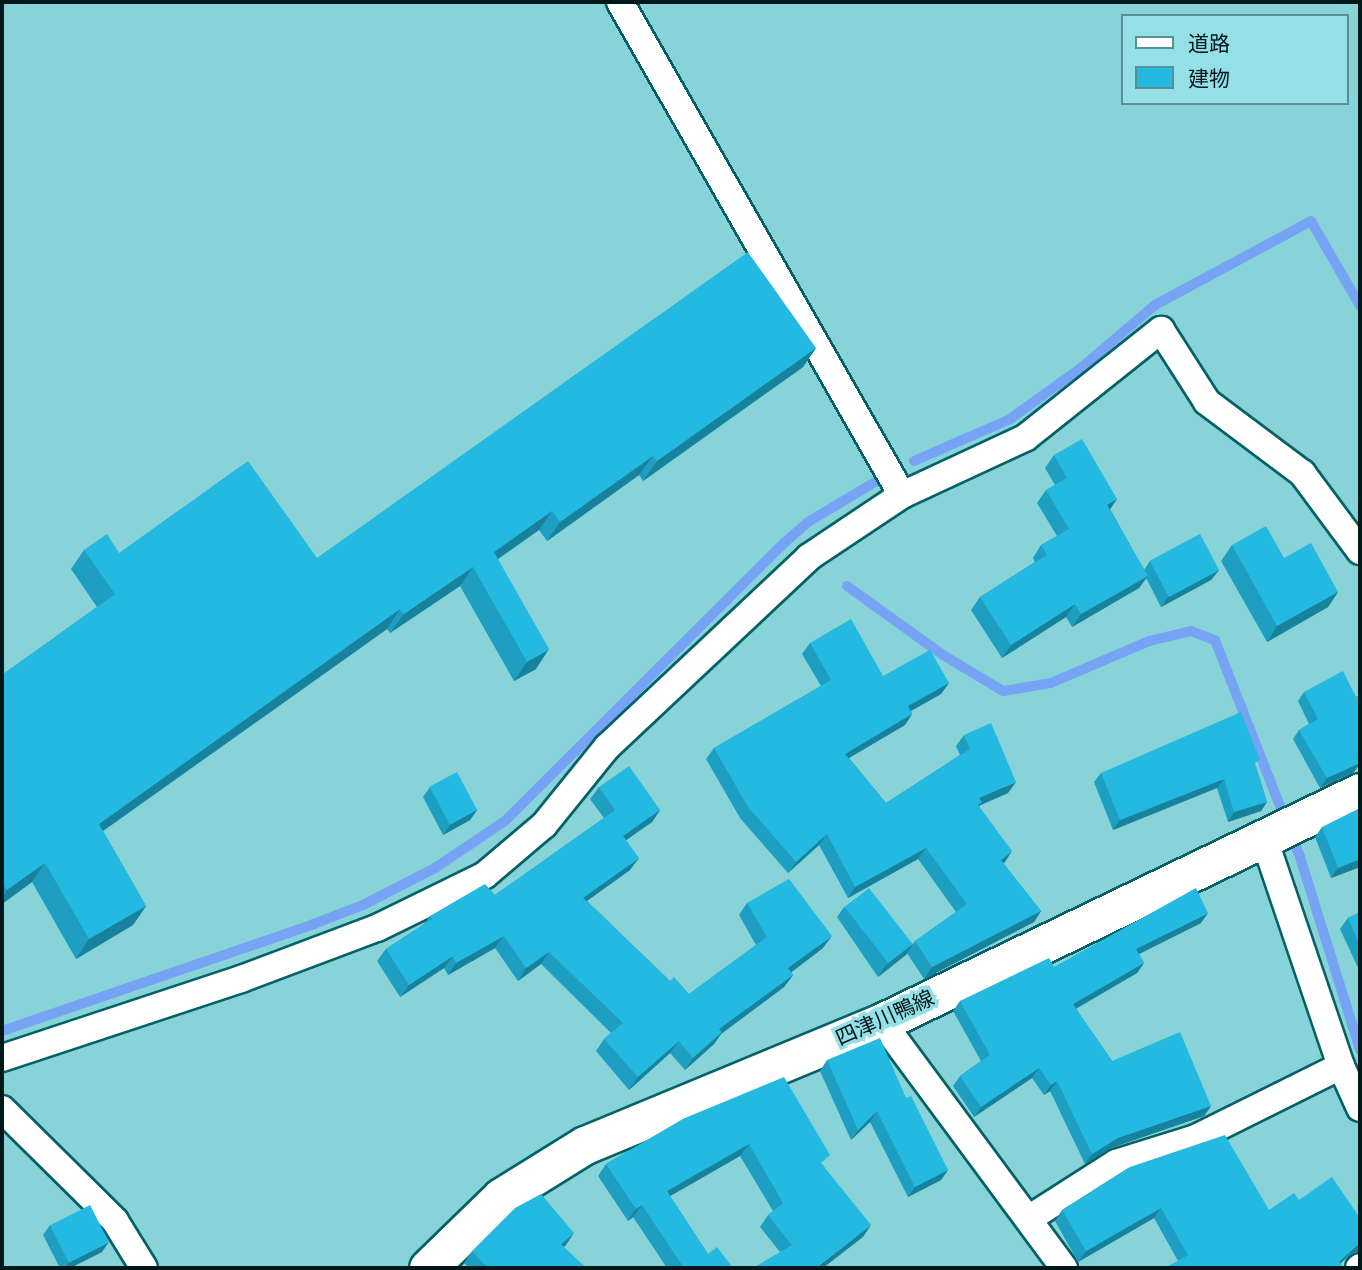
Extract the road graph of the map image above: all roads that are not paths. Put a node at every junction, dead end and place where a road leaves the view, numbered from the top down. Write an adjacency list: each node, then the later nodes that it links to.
1 (620, 2): 2 (street)
2 (902, 495): 3 (street); 7 (street)
3 (1360, 551)
4 (1360, 792): 5 (main road, 四津川鴨線)
5 (1280, 832): 6 (main road, 四津川鴨線); 8 (street)
6 (881, 1022): 11 (street); 13 (main road, 四津川鴨線)
7 (2, 1058)
8 (1341, 1066): 9 (street); 11 (street)
9 (1360, 1108)
10 (2, 1109): 12 (street)
11 (1030, 1218): 14 (street)
12 (144, 1268)
13 (428, 1268)
14 (1064, 1268)

